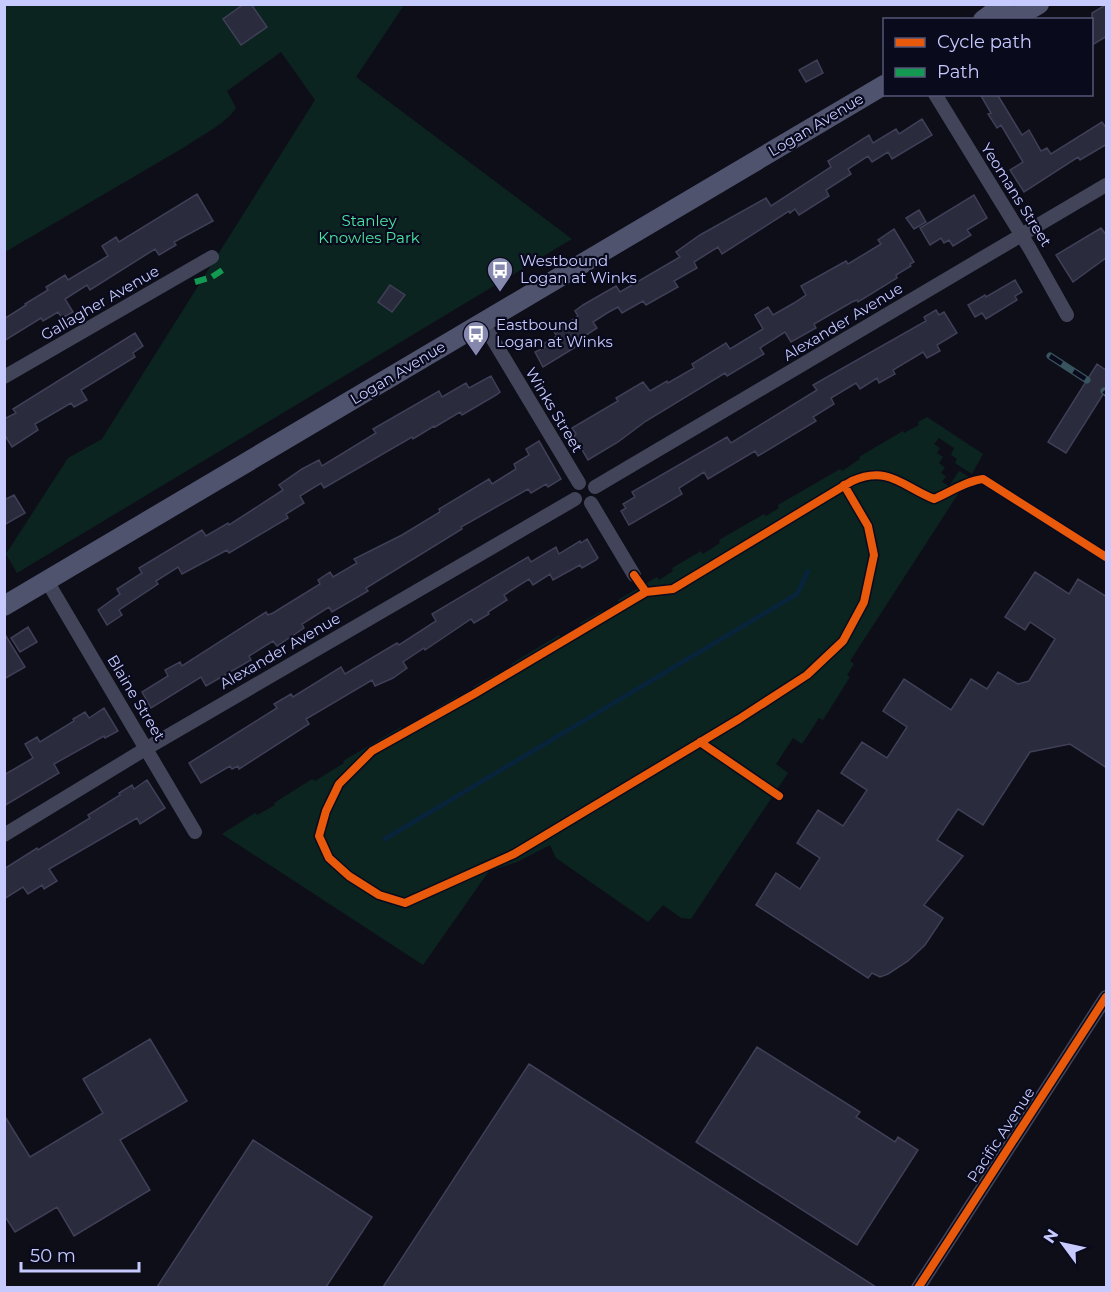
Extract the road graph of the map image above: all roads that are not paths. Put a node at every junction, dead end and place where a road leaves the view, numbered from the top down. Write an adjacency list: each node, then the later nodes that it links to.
1 (1005, 4): 3 (main road)
2 (1038, 4): 4 (main road)
3 (986, 18)
4 (1014, 18)
5 (883, 86): 11 (main road, Logan Avenue)
6 (936, 96): 8 (street, Yeomans Street)
7 (1107, 185): 8 (street, Alexander Avenue)
8 (1022, 235): 10 (street, Yeomans Street); 14 (street, Alexander Avenue)
9 (212, 257): 12 (street, Gallagher Avenue)
10 (1067, 315)
11 (483, 322): 13 (street, Winks Street); 18 (main road, Logan Avenue)
12 (4, 377)
13 (579, 483): 14 (street); 15 (street)
14 (595, 487): 16 (street)
15 (575, 499): 16 (street); 20 (street, Alexander Avenue)
16 (591, 503): 17 (street)
17 (634, 575)
18 (47, 581): 19 (main road, Logan Avenue); 20 (street, Blaine Street)
19 (6, 601)
20 (147, 748): 21 (street, Blaine Street); 22 (street, Alexander Avenue)
21 (195, 832)
22 (4, 835)
23 (1107, 996): 24 (street, Pacific Avenue)
24 (918, 1287)

